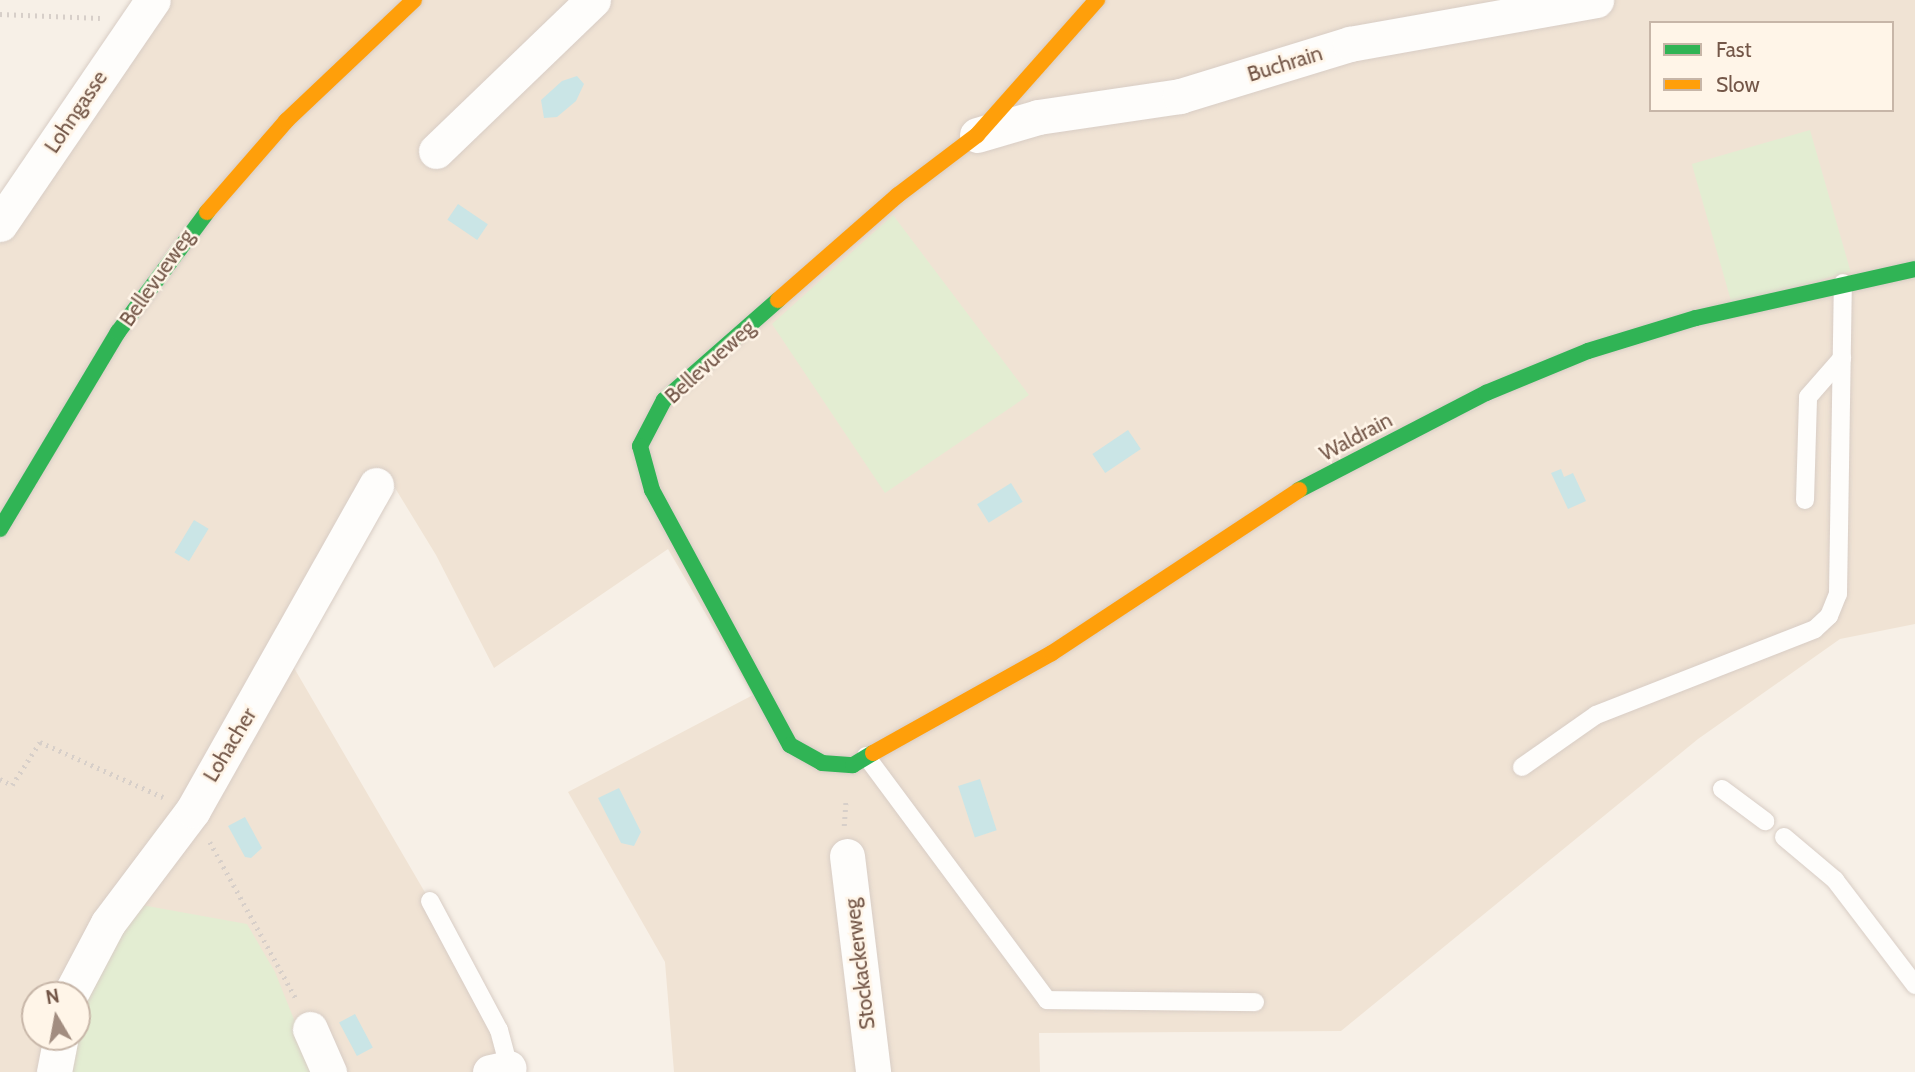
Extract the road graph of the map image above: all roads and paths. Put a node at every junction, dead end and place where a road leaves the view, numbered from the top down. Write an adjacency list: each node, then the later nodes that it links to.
1 (414, 0): 15 (street, Bellevueweg)
2 (593, 0): 8 (street)
3 (1097, 0): 7 (street, Bellevueweg)
4 (1596, 0): 7 (street, Buchrain)
5 (146, 10): 6 (path); 9 (street, Lohngasse)
6 (0, 14)
7 (977, 135): 16 (street, Bellevueweg)
8 (436, 150)
9 (0, 224)
10 (1915, 269): 11 (street, Waldrain)
11 (1843, 283): 12 (lane); 16 (street, Waldrain)
12 (1842, 358): 14 (lane); 17 (lane)
13 (376, 485): 20 (street, Lohacher)
14 (1805, 500)
15 (0, 529)
16 (860, 761): 23 (path); 27 (lane)
17 (1522, 767)
18 (0, 779): 20 (path)
19 (1722, 789): 21 (lane)
20 (192, 810): 25 (street, Lohacher); 28 (path)
21 (1765, 821)
22 (1784, 836): 26 (lane)
23 (847, 856): 33 (street, Stockackerweg)
24 (430, 901): 30 (lane)
25 (77, 981)
26 (1915, 985)
27 (1255, 1002)
28 (310, 1029): 32 (street)
29 (58, 1051): 31 (street)
30 (499, 1070)
31 (54, 1072)
32 (329, 1072)
33 (873, 1072)

